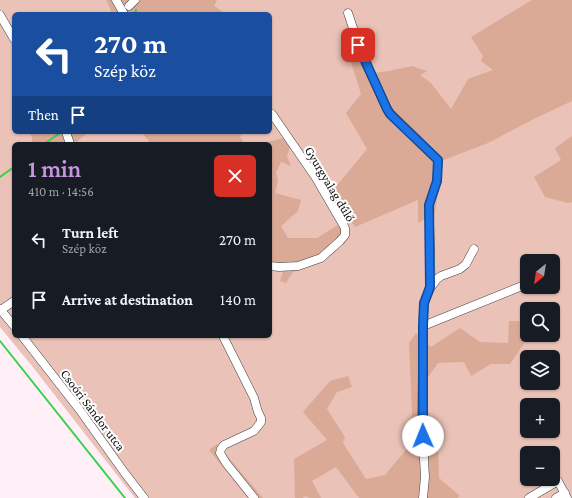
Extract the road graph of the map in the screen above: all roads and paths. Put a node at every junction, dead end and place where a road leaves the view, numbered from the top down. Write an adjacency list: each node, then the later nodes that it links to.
1 (116, 0): 4 (street)
2 (135, 0): 3 (street)
3 (129, 6)
4 (123, 12)
5 (348, 13): 11 (street)
6 (0, 14): 7 (street)
7 (12, 35)
8 (272, 114): 10 (street, Gyurgyalag dűlő)
9 (474, 249): 11 (street)
10 (272, 266)
11 (430, 287): 16 (street)
12 (520, 287): 16 (street)
13 (12, 302): 14 (street)
14 (0, 310): 15 (street)
15 (12, 324)
16 (423, 326): 22 (street)
17 (24, 338): 20 (street, Csoóri Sándor utca)
18 (224, 338): 21 (street)
19 (566, 495): 23 (street); 24 (street)
20 (144, 498)
21 (254, 498)
22 (423, 498)
23 (529, 498)
24 (556, 498)

